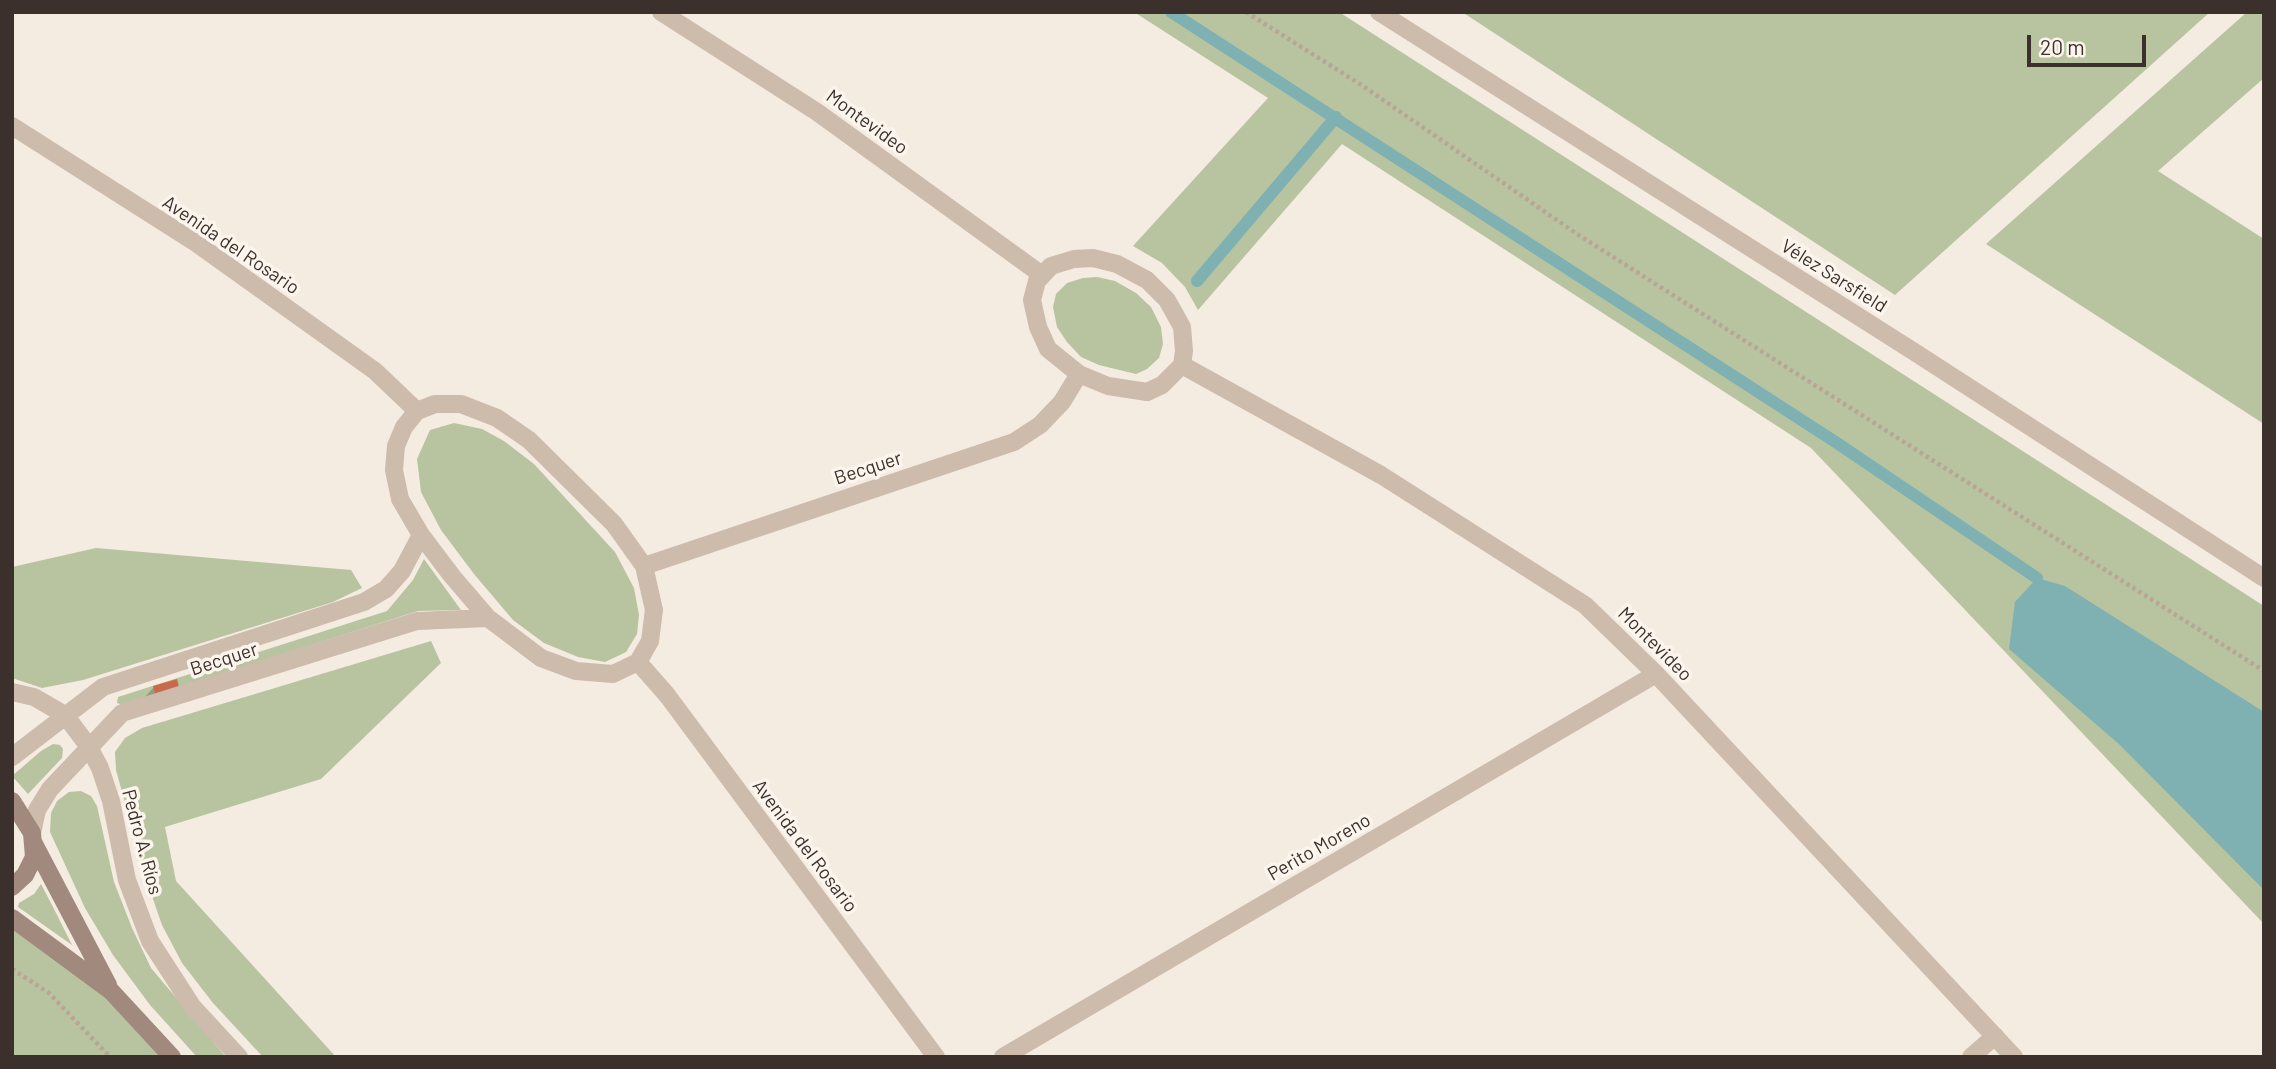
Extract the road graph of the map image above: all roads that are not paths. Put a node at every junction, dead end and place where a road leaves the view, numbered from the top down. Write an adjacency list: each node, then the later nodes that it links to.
1 (661, 12): 4 (street, Montevideo)
2 (1379, 12): 10 (street, Vélez Sarsfield)
3 (12, 126): 7 (street, Avenida del Rosario)
4 (1042, 275): 5 (street); 6 (street)
5 (1182, 365): 6 (street); 13 (street, Montevideo)
6 (1079, 374): 9 (street, Becquer)
7 (417, 411): 8 (street); 9 (street)
8 (421, 536): 11 (street); 15 (street, Becquer)
9 (644, 566): 12 (street)
10 (2264, 578)
11 (488, 618): 12 (street); 16 (street, Becquer)
12 (638, 662): 26 (street, Avenida del Rosario)
13 (1656, 674): 23 (street, Montevideo); 27 (street, Perito Moreno)
14 (12, 692): 15 (street, Pedro A. Ríos)
15 (65, 715): 16 (street, Pedro A. Ríos); 17 (street, Becquer)
16 (89, 747): 19 (street, Becquer); 25 (street, Pedro A. Ríos)
17 (12, 757)
18 (12, 801): 19 (main road)
19 (33, 837): 20 (main road); 22 (main road)
20 (12, 887)
21 (12, 918): 22 (main road)
22 (111, 991): 24 (main road)
23 (1995, 1036): 28 (street); 29 (street, Montevideo)
24 (172, 1057)
25 (239, 1057)
26 (936, 1057)
27 (1003, 1057)
28 (1970, 1057)
29 (2014, 1057)

